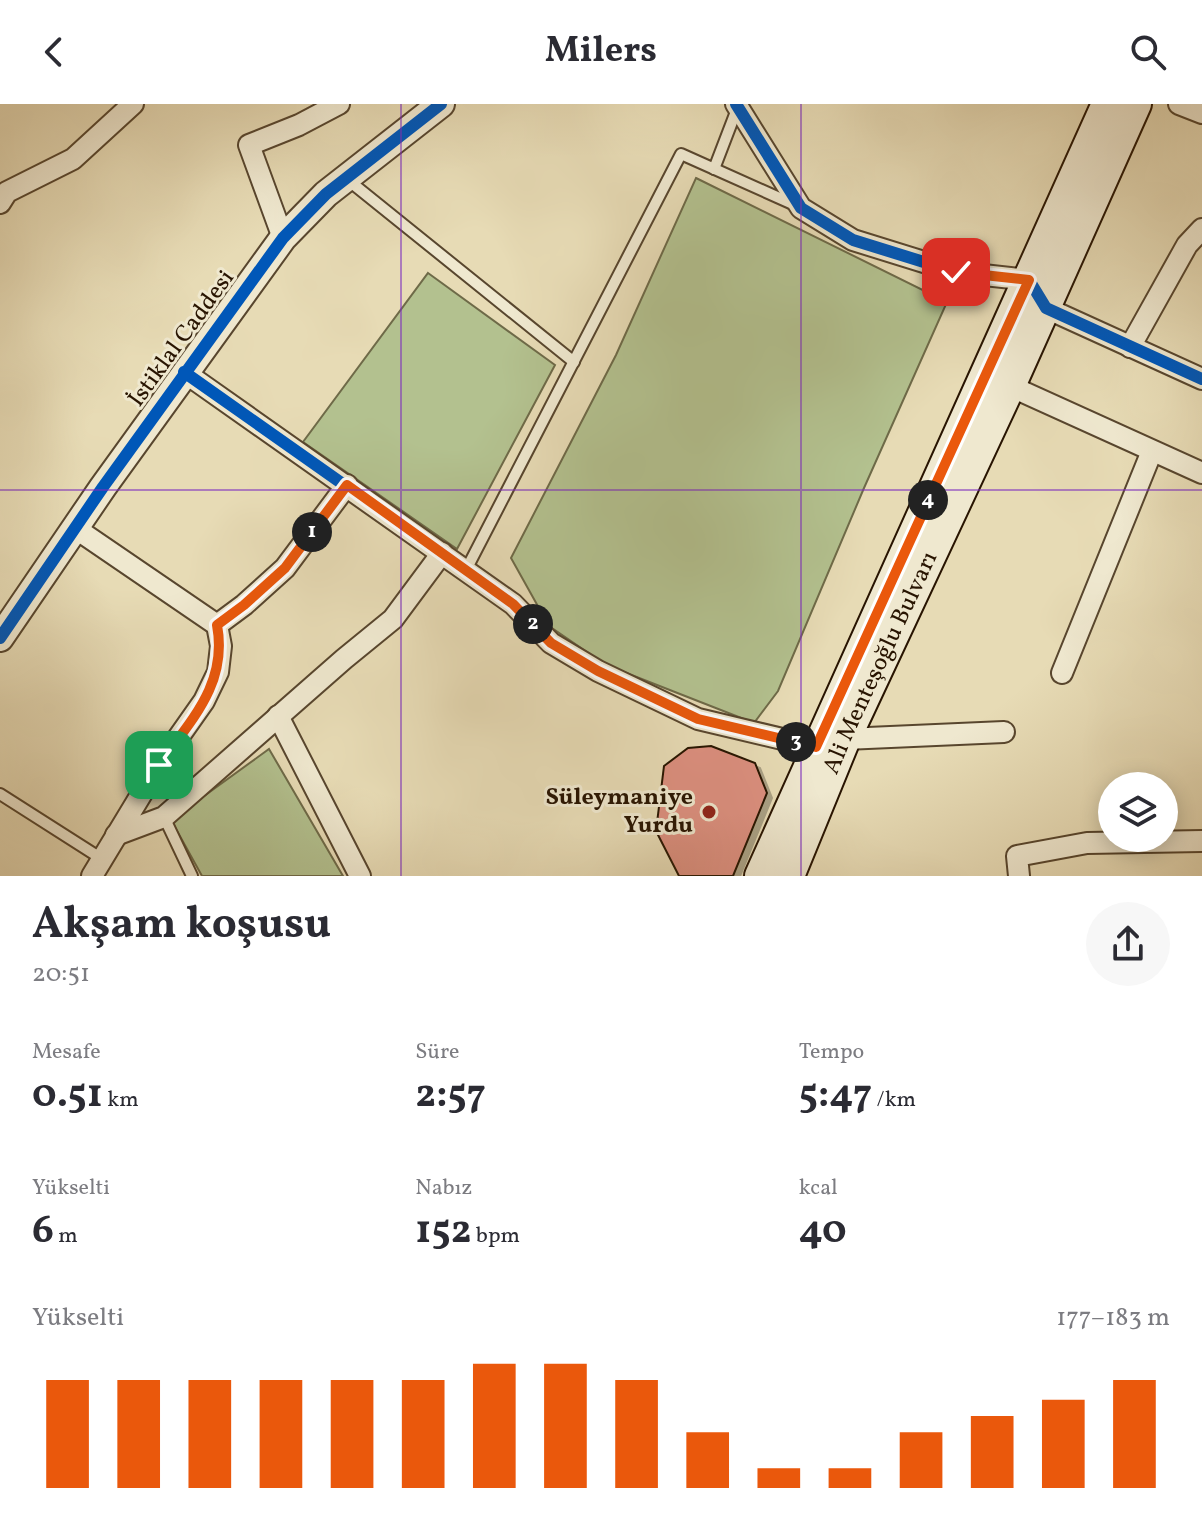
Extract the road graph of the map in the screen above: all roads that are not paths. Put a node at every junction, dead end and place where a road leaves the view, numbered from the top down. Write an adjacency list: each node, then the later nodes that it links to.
1 (133, 104): 11 (street)
2 (339, 104): 14 (street)
3 (441, 104): 10 (street, İstiklal Caddesi)
4 (1107, 104): 15 (main road, Ali Menteşoğlu Bulvarı)
5 (1136, 104): 16 (main road, Ali Menteşoğlu Bulvarı)
6 (1179, 104): 8 (street)
7 (737, 105): 9 (lane); 12 (street)
8 (1202, 113)
9 (714, 169): 12 (lane); 18 (lane)
10 (346, 178): 14 (street, İstiklal Caddesi); 18 (lane)
11 (2, 193)
12 (801, 208): 15 (street)
13 (1202, 229): 17 (street)
14 (283, 238): 19 (street, İstiklal Caddesi)
15 (1029, 280): 16 (street); 33 (main road, Ali Menteşoğlu Bulvarı)
16 (1046, 308): 17 (street); 21 (main road, Ali Menteşoğlu Bulvarı)
17 (1130, 347): 20 (street)
18 (574, 362): 27 (lane)
19 (184, 372): 24 (street); 25 (street, İstiklal Caddesi)
20 (1202, 379)
21 (1010, 386): 22 (street); 33 (main road, Ali Menteşoğlu Bulvarı)
22 (1152, 451): 23 (street); 30 (street)
23 (1202, 473)
24 (347, 485): 26 (street); 28 (street)
25 (75, 528): 28 (street); 29 (street, İstiklal Caddesi)
26 (442, 553): 27 (street); 31 (street)
27 (466, 570): 33 (street)
28 (217, 625): 36 (street)
29 (0, 638)
30 (1062, 673)
31 (278, 716): 35 (street); 40 (street)
32 (1004, 732): 33 (street)
33 (831, 743): 41 (main road, Ali Menteşoğlu Bulvarı); 42 (main road, Ali Menteşoğlu Bulvarı)
34 (0, 794): 38 (lane)
35 (164, 817): 36 (street); 39 (lane)
36 (116, 835): 38 (street)
37 (1202, 841): 43 (street)
38 (97, 868)
39 (192, 876)
40 (360, 876)
41 (760, 876)
42 (789, 876)
43 (1019, 876)

